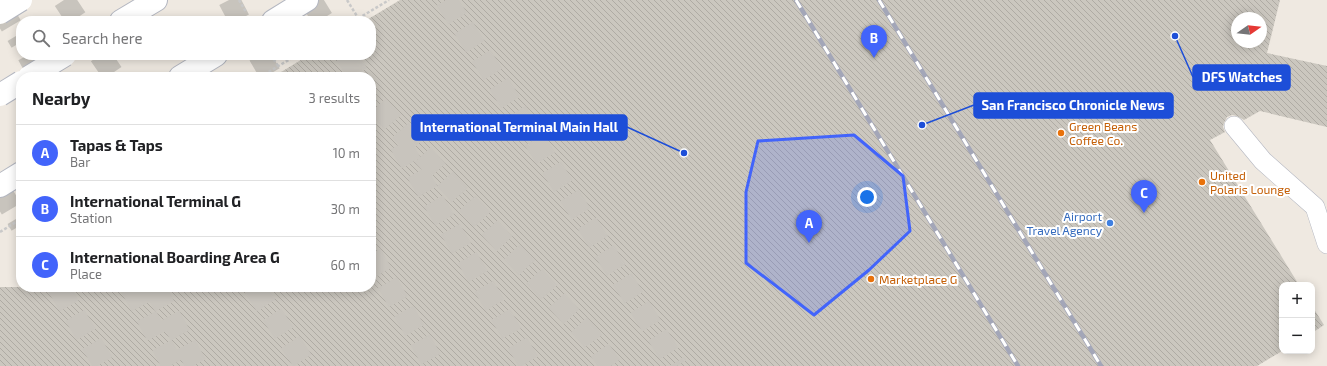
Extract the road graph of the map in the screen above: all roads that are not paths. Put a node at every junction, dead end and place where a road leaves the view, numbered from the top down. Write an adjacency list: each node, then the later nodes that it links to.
1 (21, 0): 4 (street, bridge)
2 (156, 0): 5 (street)
3 (307, 0): 6 (street)
4 (0, 13)
5 (129, 16)
6 (280, 16)
7 (57, 60): 9 (street, bridge)
8 (208, 60): 10 (street)
9 (37, 72)
10 (188, 72)
11 (16, 85): 12 (street, bridge)
12 (0, 95)
13 (1234, 126): 16 (lane)
14 (16, 176): 15 (street)
15 (0, 186)
16 (1321, 204): 17 (lane)
17 (1327, 244)

